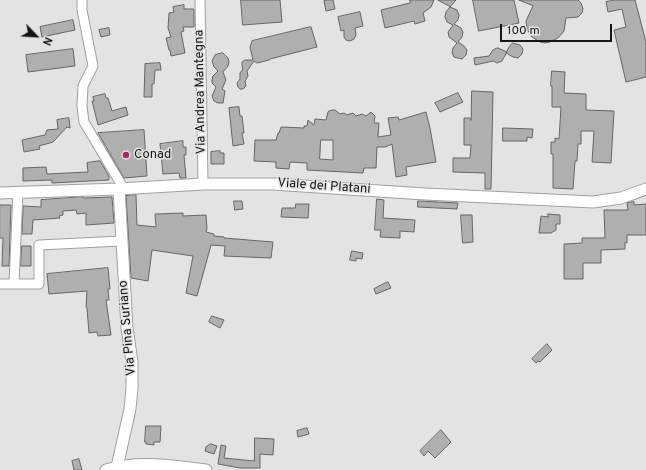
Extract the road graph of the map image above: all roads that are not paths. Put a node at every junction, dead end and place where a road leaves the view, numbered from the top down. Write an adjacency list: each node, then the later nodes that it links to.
1 (82, 0): 4 (street)
2 (200, 0): 3 (street, Via Andrea Mantegna)
3 (203, 184): 4 (street, Viale dei Platani); 5 (street, Viale dei Platani)
4 (122, 189): 6 (street, Viale dei Platani); 8 (street, Via Pina Suriano)
5 (646, 189)
6 (18, 192): 7 (street, Viale dei Platani); 10 (street)
7 (0, 193)
8 (122, 241): 10 (street); 11 (street, Via Pina Suriano)
9 (0, 284): 10 (street)
10 (14, 284)
11 (112, 468): 12 (street)
12 (206, 470)

